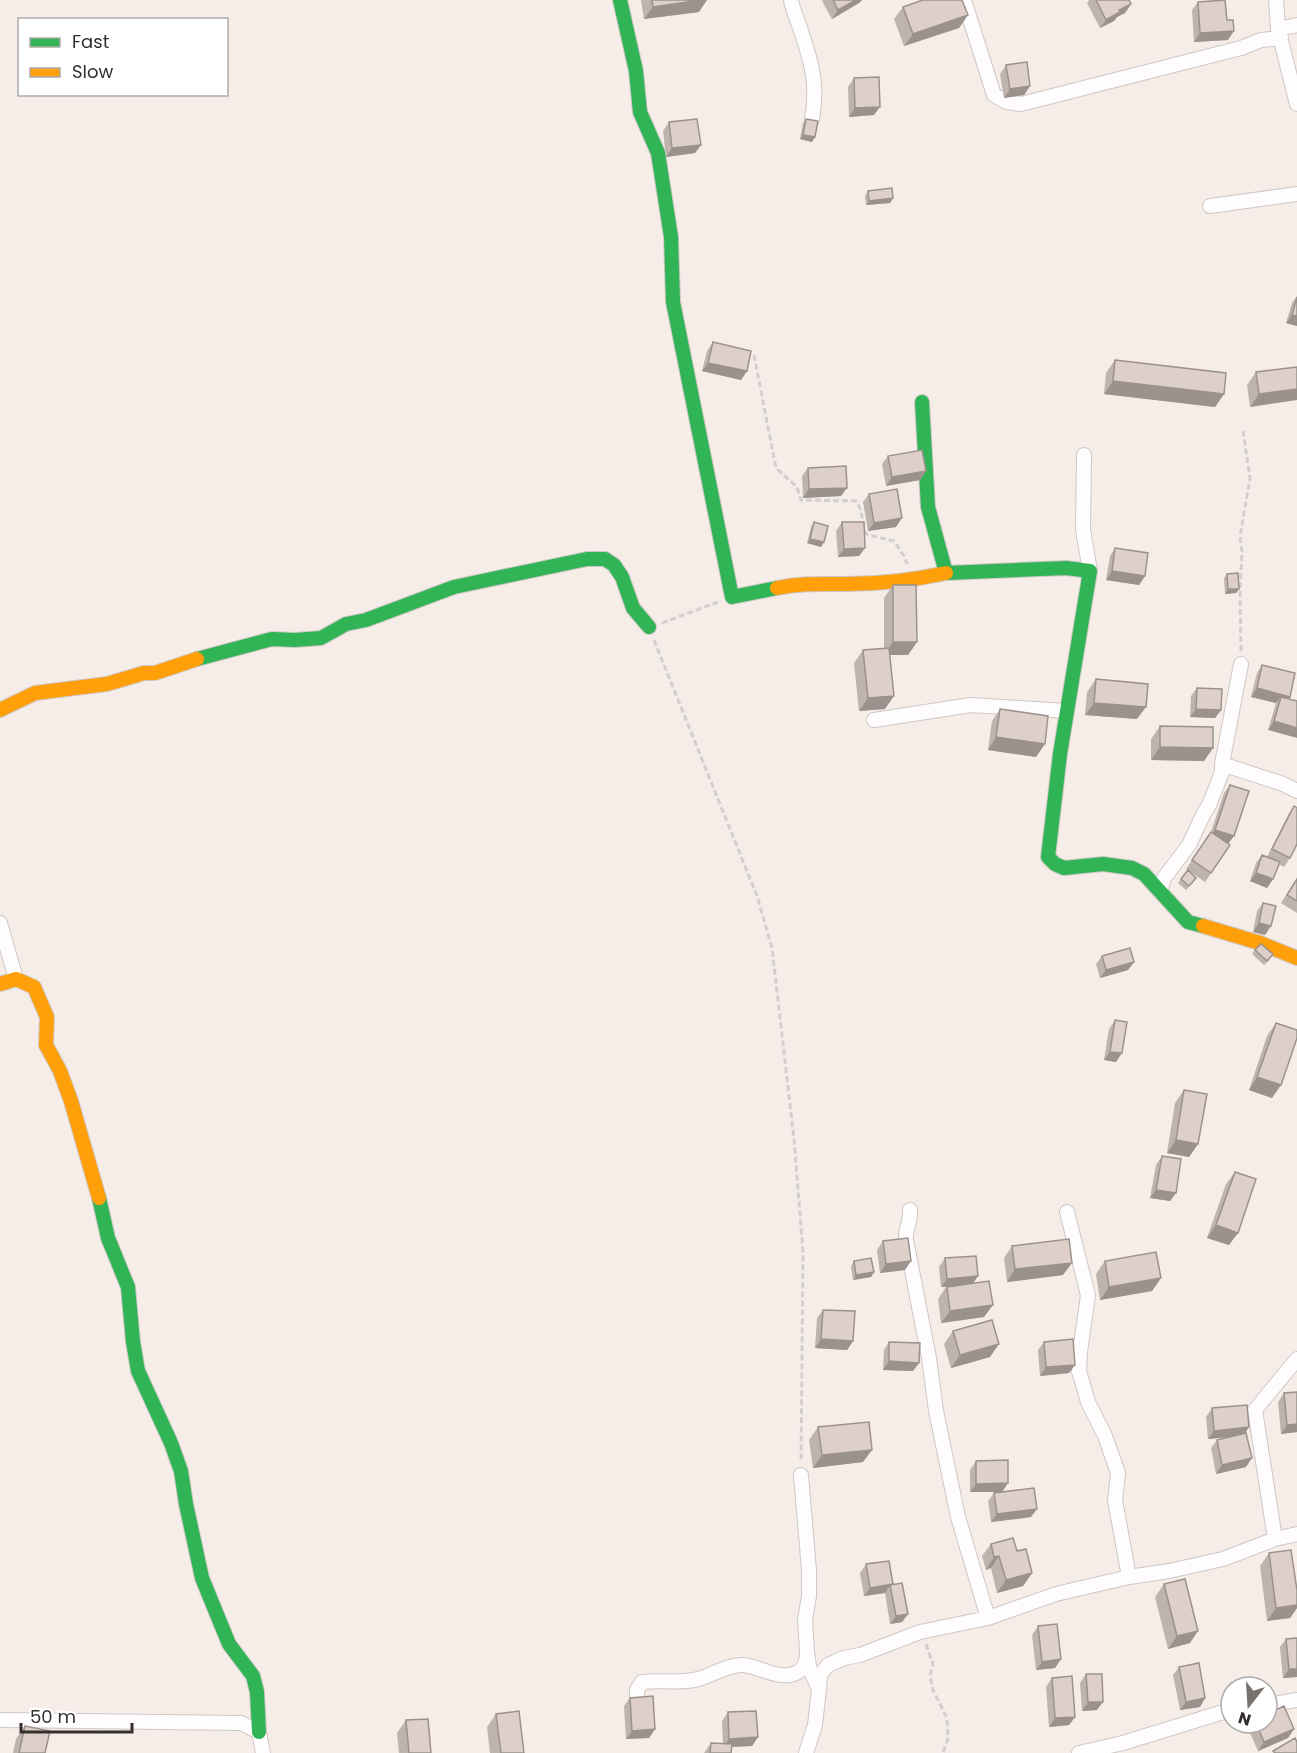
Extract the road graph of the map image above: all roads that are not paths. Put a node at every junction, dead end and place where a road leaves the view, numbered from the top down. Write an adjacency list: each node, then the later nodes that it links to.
1 (620, 0): 14 (street)
2 (791, 0): 8 (street)
3 (964, 0): 6 (street)
4 (1276, 0): 6 (street)
5 (1297, 25): 6 (street)
6 (1280, 33): 7 (street)
7 (1297, 104)
8 (812, 119)
9 (1297, 194): 10 (street)
10 (1210, 206)
11 (922, 402): 14 (street)
12 (1084, 456): 13 (street)
13 (1090, 571): 14 (street); 18 (street)
14 (946, 573)
15 (649, 627): 17 (street)
16 (1241, 664): 20 (street)
17 (0, 710)
18 (1068, 711): 19 (street); 22 (street)
19 (874, 720)
20 (1222, 764): 21 (street); 22 (street)
21 (1297, 791)
22 (1160, 892): 24 (street)
23 (0, 923): 25 (street)
24 (1297, 958)
25 (16, 979): 26 (street); 42 (street)
26 (0, 984)
27 (910, 1210): 34 (street)
28 (1067, 1212): 33 (street)
29 (1297, 1359): 32 (street)
30 (801, 1475): 35 (street)
31 (1297, 1534): 32 (street)
32 (1275, 1539): 33 (street)
33 (1129, 1577): 34 (street)
34 (988, 1618): 36 (street)
35 (807, 1656): 36 (street); 37 (street)
36 (819, 1689): 44 (street)
37 (636, 1699)
38 (1297, 1700): 39 (street)
39 (1279, 1703)
40 (1219, 1715): 45 (street)
41 (0, 1720): 42 (street)
42 (259, 1732): 43 (street)
43 (263, 1753)
44 (806, 1753)
45 (1079, 1753)

